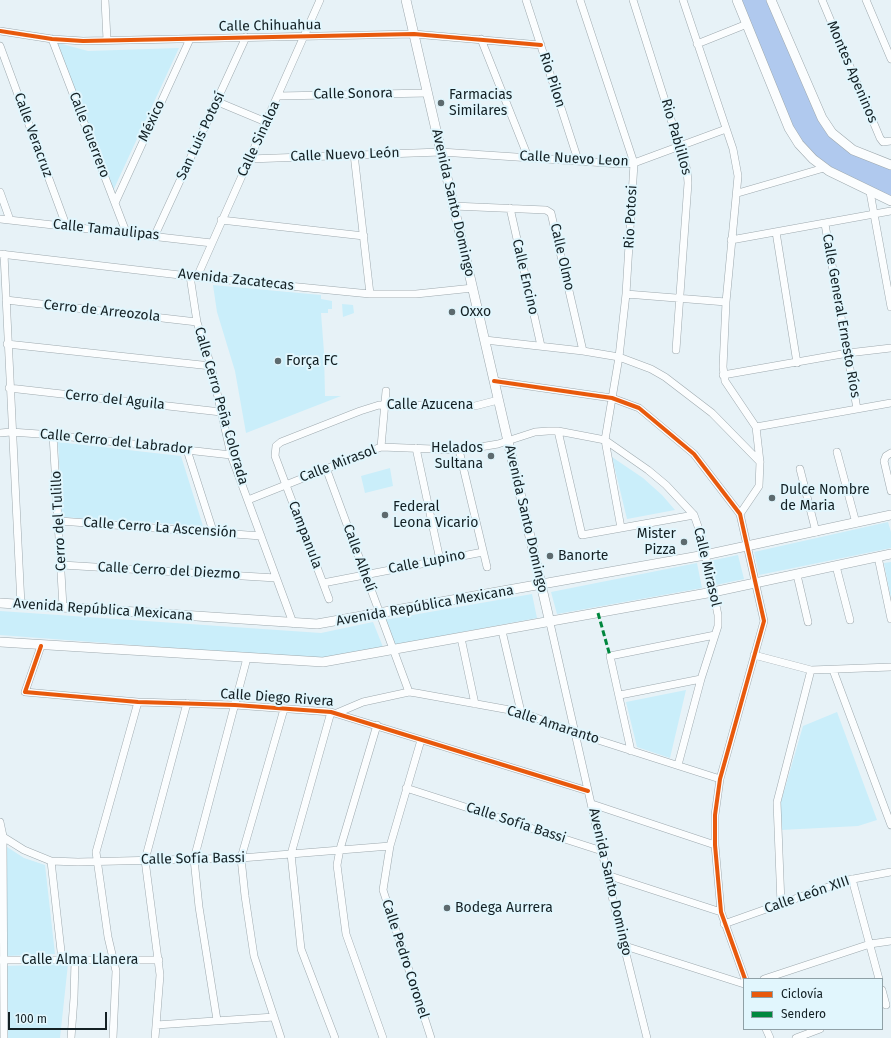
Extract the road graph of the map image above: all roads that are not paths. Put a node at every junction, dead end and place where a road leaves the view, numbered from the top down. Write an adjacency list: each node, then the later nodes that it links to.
1 (105, 0): 20 (street)
2 (320, 0): 15 (street, Calle Sinaloa)
3 (406, 0): 14 (main road, Avenida Santo Domingo)
4 (526, 0): 21 (street, Rio Pilon)
5 (580, 0): 37 (street, Rio Potosi)
6 (632, 0): 31 (street, Rio Pablillos)
7 (683, 0): 22 (street)
8 (737, 0): 12 (main road)
9 (771, 0): 38 (main road)
10 (822, 0): 30 (street, Montes Apeninos)
11 (866, 0): 24 (street)
12 (747, 24): 22 (street); 39 (main road)
13 (0, 31): 18 (street, Calle Chihuahua)
14 (414, 34): 15 (street, Calle Chihuahua); 19 (street, Calle Chihuahua); 25 (main road, Avenida Santo Domingo)
15 (304, 36): 16 (street, Calle Chihuahua); 26 (street, Calle Sinaloa)
16 (246, 37): 17 (street, Calle Chihuahua); 27 (street, San Luis Potosí)
17 (190, 38): 20 (street, Calle Chihuahua); 44 (street, México)
18 (52, 39): 20 (street, Calle Chihuahua); 44 (street, Calle Guerrero)
19 (481, 39): 21 (street, Calle Chihuahua); 34 (street)
20 (107, 40)
21 (541, 44): 36 (street, Rio Pilon)
22 (698, 44): 29 (street)
23 (0, 46): 53 (street, Calle Veracruz)
24 (891, 59)
25 (428, 93): 26 (street, Calle Sonora); 32 (main road, Avenida Santo Domingo)
26 (278, 96): 28 (street, Calle Sinaloa)
27 (218, 102): 28 (street); 56 (street, San Luis Potosí)
28 (266, 122): 35 (street, Calle Sinaloa)
29 (726, 129): 31 (street, Calle Nuevo Leon); 42 (street)
30 (891, 141)
31 (681, 146): 37 (street, Calle Nuevo Leon); 65 (street, Rio Pablillos)
32 (441, 152): 33 (street, Calle Nuevo León); 34 (street, Calle Nuevo Leon); 45 (main road, Avenida Santo Domingo)
33 (354, 154): 35 (street, Calle Nuevo León); 57 (street)
34 (528, 157): 36 (street, Calle Nuevo Leon)
35 (249, 159): 51 (street, Calle Sinaloa)
36 (578, 160): 37 (street, Calle Nuevo Leon)
37 (634, 163): 64 (street, Rio Potosi)
38 (891, 165)
39 (824, 168): 41 (main road); 42 (street)
40 (0, 192): 50 (street)
41 (870, 192): 43 (main road); 48 (street)
42 (738, 193): 58 (street)
43 (891, 201)
44 (114, 203): 54 (street, Calle Guerrero)
45 (453, 206): 46 (street, Calle Olmo); 62 (main road, Avenida Santo Domingo)
46 (510, 208): 72 (street, Calle Encino); 75 (street, Calle Olmo)
47 (891, 211): 48 (street)
48 (874, 214): 52 (street); 68 (street)
49 (0, 219): 50 (street, Calle Tamaulipas)
50 (10, 220): 53 (street, Calle Tamaulipas)
51 (221, 220): 57 (street); 59 (street, Calle Sinaloa)
52 (825, 224): 55 (street); 76 (street, Calle General Ernesto Ríos)
53 (66, 225): 54 (street, Calle Tamaulipas)
54 (126, 232): 56 (street, Calle Tamaulipas)
55 (776, 232): 58 (street); 78 (street)
56 (155, 235): 59 (street, Calle Tamaulipas)
57 (364, 236): 63 (street)
58 (732, 240): 67 (street)
59 (212, 243): 61 (street, Calle Sinaloa)
60 (2, 254): 61 (street, Avenida Zacatecas); 66 (street)
61 (193, 277): 63 (street, Avenida Zacatecas); 69 (street, Calle Cerro Peña Colorada)
62 (473, 288): 63 (street, Avenida Zacatecas); 70 (main road, Avenida Santo Domingo)
63 (370, 294)
64 (626, 294): 65 (street); 77 (street, Rio Potosi)
65 (680, 298): 67 (street); 74 (street, Rio Pablillos)
66 (6, 300): 69 (street, Cerro de Arreozola); 71 (street)
67 (726, 302): 80 (street)
68 (891, 307)
69 (197, 322): 79 (street, Calle Cerro Peña Colorada)
70 (485, 340): 72 (street); 81 (main road, Avenida Santo Domingo)
71 (7, 344): 79 (street); 82 (street)
72 (541, 346): 75 (street)
73 (891, 348): 76 (street)
74 (676, 350)
75 (583, 351): 77 (street)
76 (848, 353): 78 (street); 88 (street, Calle General Ernesto Ríos)
77 (619, 356): 84 (street, Rio Potosi); 105 (street)
78 (797, 363): 80 (street)
79 (211, 366): 89 (street, Calle Cerro Peña Colorada)
80 (723, 375): 90 (street)
81 (494, 381): 84 (street); 85 (main road, Avenida Santo Domingo)
82 (9, 388): 89 (street, Cerro del Aguila); 93 (street)
83 (386, 391): 87 (street)
84 (612, 398): 96 (street, Rio Potosi); 111 (street)
85 (498, 400): 87 (street, Calle Azucena); 95 (main road, Avenida Santo Domingo)
86 (891, 403): 88 (street)
87 (385, 405): 97 (street); 99 (street, Calle Azucena)
88 (858, 409): 90 (street)
89 (221, 412): 104 (street, Calle Cerro Peña Colorada)
90 (756, 427): 105 (street)
91 (558, 431): 95 (street, Calle Mirasol); 96 (street, Calle Mirasol); 116 (street)
92 (0, 432): 93 (street, Calle Cerro del Labrador)
93 (12, 432): 94 (street, Calle Cerro del Labrador); 138 (street)
94 (54, 435): 100 (street, Calle Cerro del Labrador); 114 (street, Cerro del Tulillo)
95 (508, 440): 101 (street, Calle Mirasol); 134 (main road, Avenida Santo Domingo)
96 (605, 440): 112 (street, Calle Mirasol); 116 (street)
97 (381, 447): 98 (street, Calle Mirasol); 106 (street, Calle Mirasol)
98 (416, 448): 101 (street, Calle Mirasol); 125 (street)
99 (275, 449): 108 (street, Campanula)
100 (187, 450): 104 (street, Calle Cerro del Labrador); 117 (street)
101 (459, 450): 121 (street)
102 (837, 452): 115 (street)
103 (891, 454): 109 (street)
104 (231, 455): 110 (street, Calle Cerro Peña Colorada)
105 (760, 462): 111 (street)
106 (326, 468): 108 (street, Calle Mirasol); 129 (street, Calle Alhelí)
107 (800, 469): 118 (street)
108 (286, 484): 110 (street, Calle Mirasol); 132 (street, Campanula)
109 (891, 491)
110 (248, 500): 119 (street, Calle Cerro Peña Colorada)
111 (740, 514): 120 (street)
112 (694, 515): 116 (street); 123 (street, Calle Mirasol)
113 (891, 515): 115 (main road, Avenida República Mexicana)
114 (60, 521): 117 (street, Calle Cerro La Ascensión); 126 (street, Cerro del Tulillo)
115 (856, 523): 118 (main road, Avenida República Mexicana)
116 (622, 528)
117 (213, 531): 119 (street, Calle Cerro La Ascensión)
118 (816, 532): 120 (main road, Avenida República Mexicana)
119 (261, 536): 131 (street, Calle Cerro Peña Colorada)
120 (746, 547): 123 (main road, Avenida República Mexicana); 133 (street)
121 (483, 552): 125 (street, Calle Lupino); 128 (street)
122 (891, 554): 124 (main road)
123 (704, 555): 134 (main road, Avenida República Mexicana); 135 (street, Calle Mirasol)
124 (878, 557): 127 (main road); 139 (street)
125 (440, 560): 129 (street, Calle Lupino)
126 (62, 565): 131 (street, Calle Cerro del Diezmo); 140 (street, Cerro del Tulillo)
127 (836, 566): 130 (main road); 143 (street)
128 (487, 567)
129 (365, 574): 132 (street, Calle Lupino); 141 (street, Calle Alhelí)
130 (797, 575): 133 (main road); 144 (street)
131 (276, 578): 145 (street, Calle Cerro Peña Colorada)
132 (323, 583): 136 (street, Campanula)
133 (754, 584): 135 (main road); 153 (street)
134 (541, 585): 141 (main road, Avenida República Mexicana); 146 (main road, Avenida Santo Domingo)
135 (713, 592): 146 (main road); 148 (street, Calle Mirasol)
136 (329, 599)
137 (0, 603): 138 (main road, Avenida República Mexicana)
138 (21, 605): 140 (main road, Avenida República Mexicana)
139 (889, 605): 142 (street)
140 (63, 607): 145 (main road, Avenida República Mexicana)
141 (380, 614): 145 (main road, Avenida República Mexicana); 152 (street, Calle Alhelí)
142 (891, 619)
143 (850, 620)
144 (808, 622)
145 (293, 623)
146 (550, 623): 147 (main road); 169 (street, Avenida Santo Domingo)
147 (502, 631): 149 (main road); 167 (street)
148 (715, 635): 158 (street, Calle Mirasol); 160 (street)
149 (461, 638): 152 (main road); 163 (street)
150 (0, 642): 151 (main road)
151 (41, 646): 154 (main road); 161 (street, Calle Diego Rivera)
152 (394, 651): 154 (main road); 159 (street, Calle Alhelí)
153 (754, 655): 156 (street); 173 (street)
154 (247, 658): 164 (street)
155 (891, 667): 157 (street)
156 (811, 670): 157 (street); 193 (street)
157 (833, 670): 178 (street)
158 (701, 679): 160 (street); 172 (street, Calle Mirasol)
159 (409, 692): 163 (street, Calle Amaranto); 166 (street, Calle Amaranto)
160 (620, 695): 171 (street)
161 (138, 702): 162 (street, Calle Diego Rivera); 189 (street)
162 (188, 703): 164 (street, Calle Diego Rivera); 187 (street)
163 (475, 704): 167 (street, Calle Amaranto)
164 (235, 705): 165 (street, Calle Diego Rivera); 186 (street)
165 (284, 709): 166 (street, Calle Diego Rivera); 185 (street)
166 (334, 712): 168 (street, Calle Diego Rivera); 184 (street)
167 (521, 712): 169 (street, Calle Amaranto)
168 (377, 725): 170 (street, Calle Diego Rivera); 182 (street)
169 (576, 733): 171 (street, Calle Amaranto); 175 (street, Avenida Santo Domingo)
170 (422, 740): 174 (street, Calle Pedro Coronel); 175 (street, Calle Diego Rivera)
171 (631, 750): 172 (street, Calle Amaranto)
172 (678, 765): 173 (street, Calle Amaranto)
173 (720, 779): 180 (street)
174 (406, 788): 181 (street, Calle Pedro Coronel); 183 (street, Calle Sofía Bassi)
175 (588, 791): 176 (street, Avenida Santo Domingo)
176 (592, 804): 180 (street); 183 (street, Avenida Santo Domingo)
177 (0, 822): 179 (street)
178 (891, 826)
179 (1, 836): 188 (street, Calle Sofía Bassi); 199 (street)
180 (715, 844): 194 (street)
181 (390, 846): 182 (street, Calle Sofía Bassi); 221 (street, Calle Pedro Coronel)
182 (340, 849): 184 (street, Calle Sofía Bassi); 220 (street)
183 (602, 851): 191 (street, Avenida Santo Domingo)
184 (291, 854): 185 (street, Calle Sofía Bassi); 219 (street)
185 (241, 858): 186 (street, Calle Sofía Bassi); 210 (street)
186 (194, 859): 187 (street, Calle Sofía Bassi); 211 (street)
187 (145, 860): 189 (street, Calle Sofía Bassi); 203 (street)
188 (51, 861): 189 (street, Calle Sofía Bassi); 200 (street)
189 (96, 862): 202 (street)
190 (891, 872): 192 (street, Calle León XIII)
191 (607, 875): 194 (street); 198 (street, Avenida Santo Domingo)
192 (852, 879): 193 (street, Calle León XIII); 197 (street)
193 (781, 904): 195 (street, Calle León XIII)
194 (721, 912): 195 (street)
195 (724, 924): 204 (street)
196 (891, 941): 197 (street)
197 (870, 944): 205 (street); 206 (street)
198 (625, 946): 207 (street); 222 (street, Avenida Santo Domingo)
199 (2, 960): 200 (street, Calle Alma Llanera); 214 (street)
200 (62, 960): 201 (street, Calle Alma Llanera)
201 (75, 960): 202 (street, Calle Alma Llanera); 215 (street)
202 (114, 960): 203 (street, Calle Alma Llanera); 216 (street)
203 (159, 960): 212 (street)
204 (745, 978)
205 (767, 978)
206 (879, 978)
207 (743, 984)
208 (883, 994): 209 (street)
209 (886, 1005)
210 (274, 1017): 211 (street); 218 (street)
211 (217, 1020): 212 (street)
212 (156, 1025): 217 (street)
213 (817, 1030): 223 (street)
214 (4, 1038)
215 (71, 1038)
216 (113, 1038)
217 (155, 1038)
218 (281, 1038)
219 (335, 1038)
220 (383, 1038)
221 (431, 1038)
222 (647, 1038)
223 (796, 1038)

